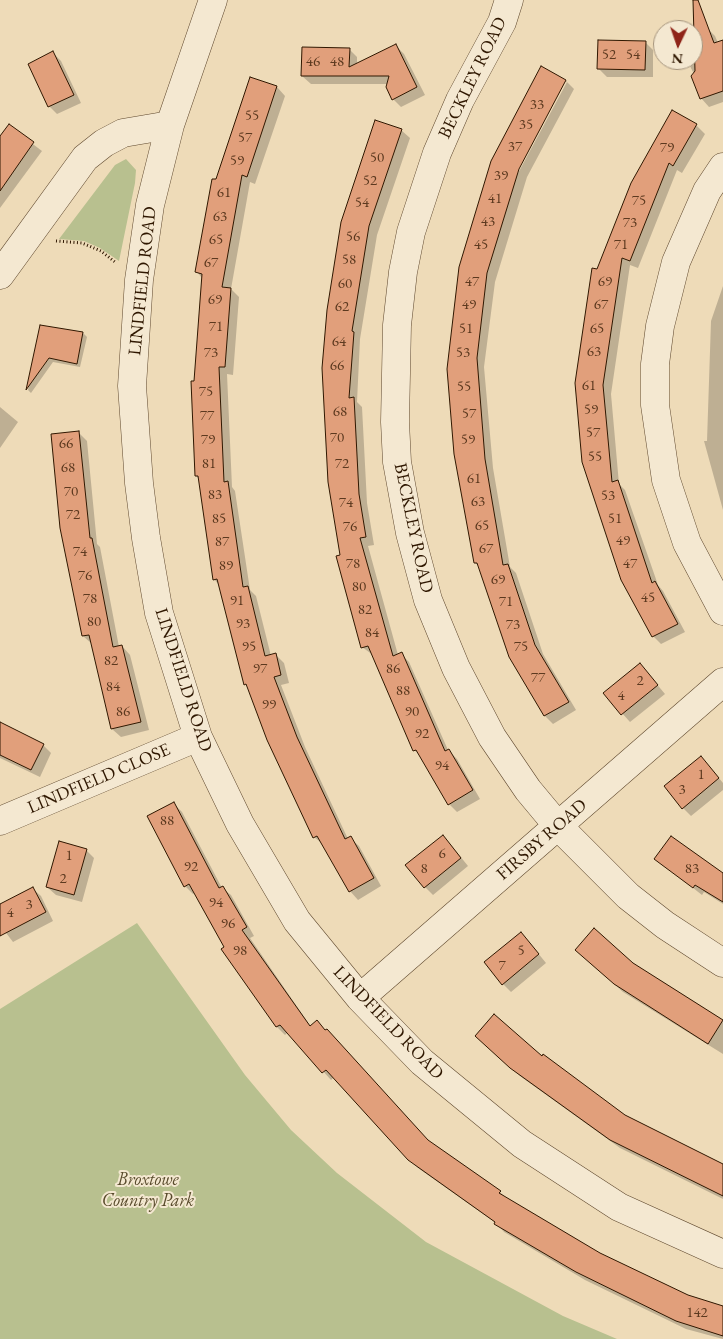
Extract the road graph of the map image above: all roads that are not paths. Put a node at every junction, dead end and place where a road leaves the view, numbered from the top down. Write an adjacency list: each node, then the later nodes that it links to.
1 (213, 0): 3 (street, LINDFIELD ROAD)
2 (509, 0): 10 (street, BECKLEY ROAD)
3 (170, 125): 5 (street); 8 (street, LINDFIELD ROAD)
4 (723, 167): 6 (street)
5 (0, 275)
6 (723, 611)
7 (723, 682): 10 (street, FIRSBY ROAD)
8 (198, 737): 9 (street, LINDFIELD CLOSE); 12 (street, LINDFIELD ROAD)
9 (0, 821)
10 (558, 826): 11 (street, BECKLEY ROAD); 12 (street, FIRSBY ROAD)
11 (723, 963)
12 (360, 998): 13 (street, LINDFIELD ROAD)
13 (723, 1254)

